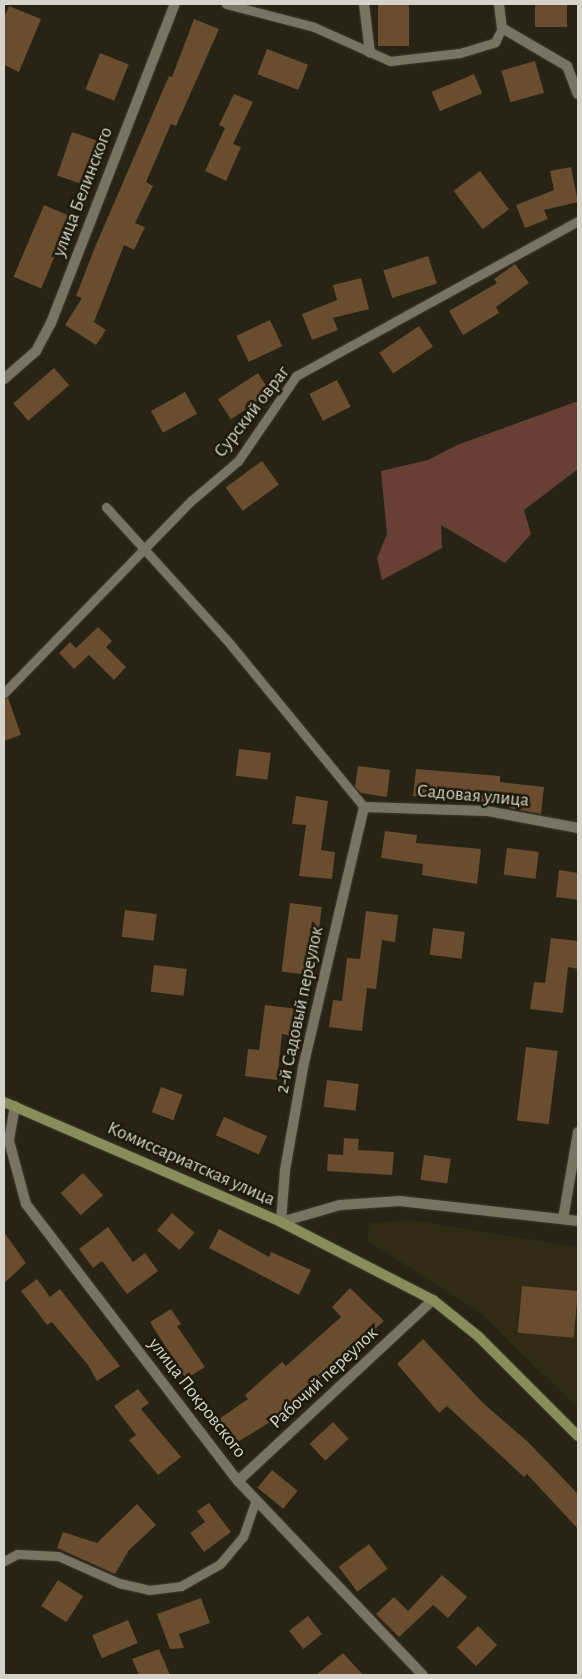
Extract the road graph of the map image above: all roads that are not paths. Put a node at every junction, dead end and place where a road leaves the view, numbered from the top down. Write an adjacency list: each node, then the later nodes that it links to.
1 (175, 4): 9 (street, улица Белинского)
2 (226, 4): 6 (lane)
3 (364, 4): 6 (street)
4 (500, 4): 5 (street)
5 (502, 28): 6 (lane); 7 (street)
6 (370, 53)
7 (578, 94)
8 (578, 221): 11 (lane, Сурский овраг)
9 (4, 379)
10 (106, 507): 11 (lane)
11 (145, 550): 12 (lane, Сурский овраг); 13 (lane)
12 (4, 693)
13 (364, 806): 14 (street, Садовая улица); 20 (street, 2-й Садовый переулок)
14 (578, 828)
15 (4, 1102): 16 (main road, Комиссариатская улица)
16 (15, 1106): 20 (main road, Комиссариатская улица); 23 (street, улица Покровского)
17 (578, 1132): 18 (street)
18 (563, 1219): 19 (street, Комиссариатская улица); 20 (street, Комиссариатская улица)
19 (578, 1221)
20 (281, 1222): 21 (main road)
21 (433, 1300): 22 (main road); 23 (street, Рабочий переулок)
22 (578, 1436)
23 (238, 1481): 24 (street, улица Покровского)
24 (256, 1500): 25 (lane); 26 (street, улица Покровского)
25 (4, 1561)
26 (423, 1675)

